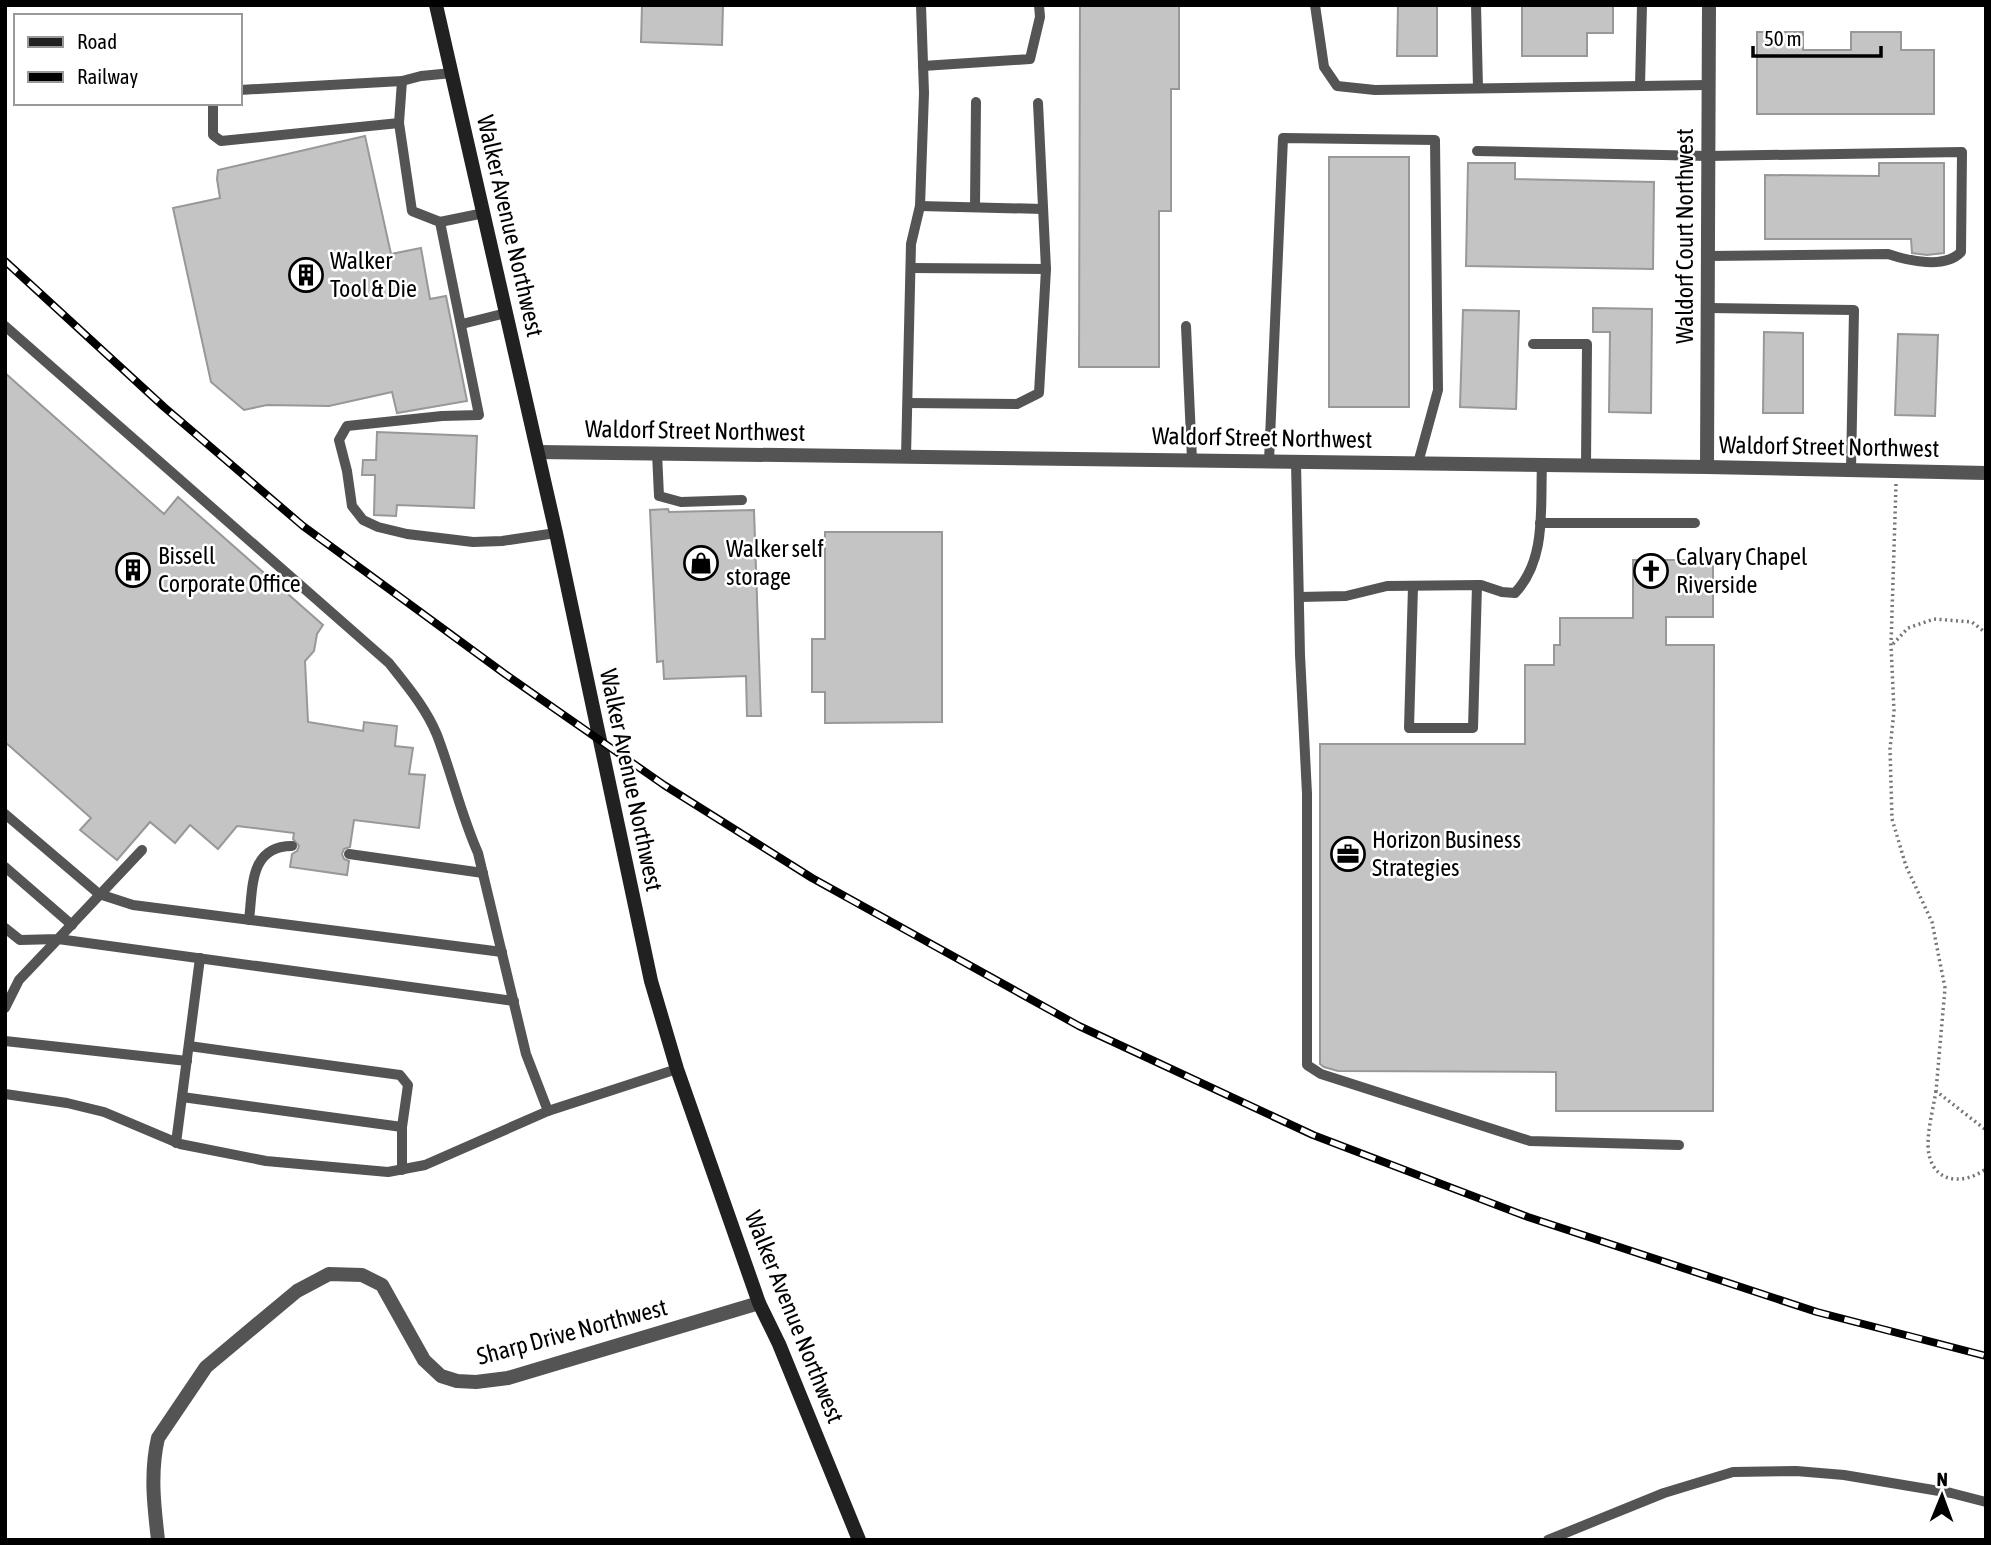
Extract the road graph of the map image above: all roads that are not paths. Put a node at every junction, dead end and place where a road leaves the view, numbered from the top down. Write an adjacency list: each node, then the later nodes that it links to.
1 (436, 5): 9 (main road, Walker Avenue Northwest)
2 (921, 5): 8 (lane)
3 (1039, 5): 8 (lane)
4 (1315, 5): 13 (lane)
5 (1476, 5): 13 (lane)
6 (1642, 5): 12 (lane)
7 (1709, 5): 11 (street, Waldorf Court Northwest)
8 (923, 66): 21 (lane)
9 (452, 73): 10 (lane); 24 (main road, Walker Avenue Northwest)
10 (402, 81): 14 (lane); 18 (lane)
11 (1708, 85): 12 (lane); 20 (street, Waldorf Court Northwest)
12 (1640, 86): 13 (lane)
13 (1479, 89)
14 (242, 90)
15 (976, 102): 22 (lane)
16 (1038, 103): 23 (lane)
17 (212, 105): 18 (lane)
18 (399, 123): 25 (lane)
19 (1477, 151): 20 (lane)
20 (1708, 156): 26 (street, Waldorf Court Northwest); 26 (lane)
21 (920, 206): 22 (lane); 27 (lane)
22 (975, 207): 23 (lane)
23 (1043, 209): 28 (lane)
24 (484, 213): 25 (lane); 30 (main road, Walker Avenue Northwest)
25 (440, 222): 31 (lane)
26 (1708, 256): 29 (street, Waldorf Court Northwest)
27 (911, 268): 28 (lane); 35 (lane)
28 (1046, 269): 35 (lane)
29 (1708, 308): 45 (street, Waldorf Court Northwest); 46 (lane)
30 (506, 313): 31 (lane); 36 (main road, Walker Avenue Northwest)
31 (462, 324): 51 (lane)
32 (5, 326): 60 (lane)
33 (1186, 326): 39 (lane)
34 (1533, 344): 44 (lane)
35 (908, 403): 38 (lane)
36 (538, 452): 37 (street, Waldorf Street Northwest); 51 (main road, Walker Avenue Northwest)
37 (657, 453): 38 (street, Waldorf Street Northwest); 48 (lane)
38 (906, 456): 39 (street, Waldorf Street Northwest)
39 (1192, 460): 40 (street, Waldorf Street Northwest)
40 (1269, 461): 41 (street, Waldorf Street Northwest); 42 (lane)
41 (1296, 462): 42 (street, Waldorf Street Northwest); 54 (lane)
42 (1418, 463): 43 (street, Waldorf Street Northwest)
43 (1542, 465): 44 (street, Waldorf Street Northwest); 49 (lane)
44 (1586, 465): 45 (street, Waldorf Street Northwest)
45 (1707, 467): 46 (street, Waldorf Street Northwest)
46 (1851, 470): 47 (street, Waldorf Street Northwest)
47 (1986, 473)
48 (742, 500)
49 (1540, 523): 50 (lane); 52 (lane)
50 (1695, 523)
51 (556, 533): 74 (main road, Walker Avenue Northwest)
52 (1477, 585): 53 (lane); 53 (lane)
53 (1413, 586): 54 (lane)
54 (1299, 597): 80 (lane)
55 (5, 814): 61 (lane)
56 (292, 846): 62 (lane)
57 (142, 850): 61 (lane)
58 (349, 854): 60 (lane)
59 (5, 867): 63 (lane)
60 (483, 873): 66 (lane)
61 (99, 894): 62 (lane); 63 (lane)
62 (249, 920): 66 (lane)
63 (72, 925): 65 (lane)
64 (5, 928): 65 (lane)
65 (58, 939): 67 (lane); 68 (lane)
66 (502, 952): 69 (lane)
67 (200, 958): 69 (lane); 72 (lane)
68 (8, 997): 70 (lane)
69 (514, 1001): 77 (lane)
70 (5, 1009)
71 (5, 1041): 73 (lane)
72 (188, 1046): 73 (lane); 78 (lane)
73 (187, 1060): 76 (lane)
74 (677, 1069): 77 (lane); 82 (main road, Walker Avenue Northwest)
75 (5, 1094): 79 (lane)
76 (182, 1097): 78 (lane); 79 (lane)
77 (548, 1111): 81 (lane)
78 (402, 1128): 81 (lane)
79 (176, 1143): 81 (lane)
80 (1679, 1145)
81 (402, 1170)
82 (759, 1303): 84 (street, Sharp Drive Northwest); 85 (main road, Walker Avenue Northwest)
83 (1986, 1502): 86 (lane)
84 (158, 1540)
85 (859, 1540)
86 (1548, 1540)

